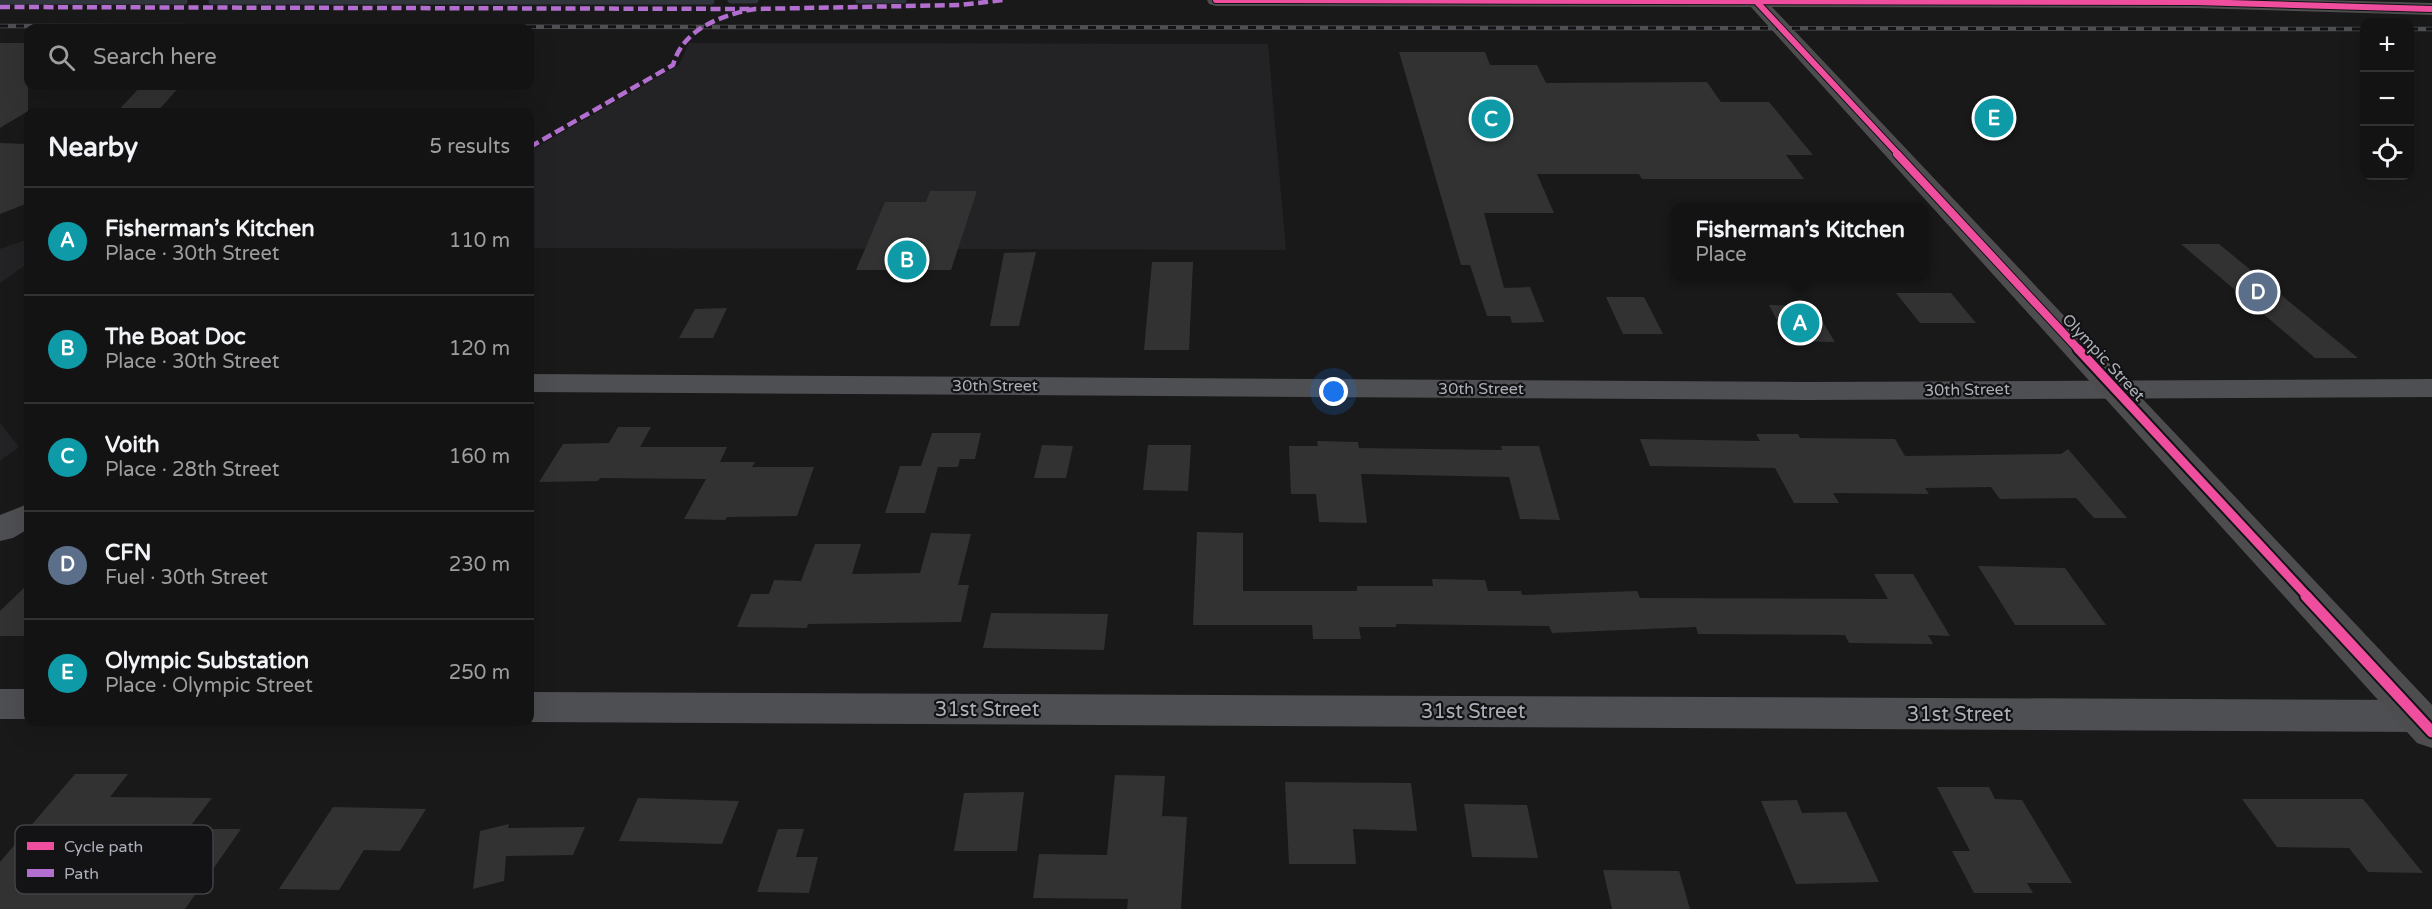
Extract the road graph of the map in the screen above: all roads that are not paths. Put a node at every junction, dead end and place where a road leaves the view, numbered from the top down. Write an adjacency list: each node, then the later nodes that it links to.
1 (1216, 0): 2 (main road)
2 (1755, 1): 3 (main road); 5 (main road, Olympic Street)
3 (2432, 9)
4 (534, 383): 5 (street, 30th Street)
5 (2112, 388): 6 (street, 30th Street); 12 (main road, Olympic Street)
6 (2432, 388)
7 (24, 517): 8 (street)
8 (0, 530)
9 (0, 704): 10 (street)
10 (24, 704)
11 (534, 707): 12 (street, 31st Street)
12 (2424, 724)

